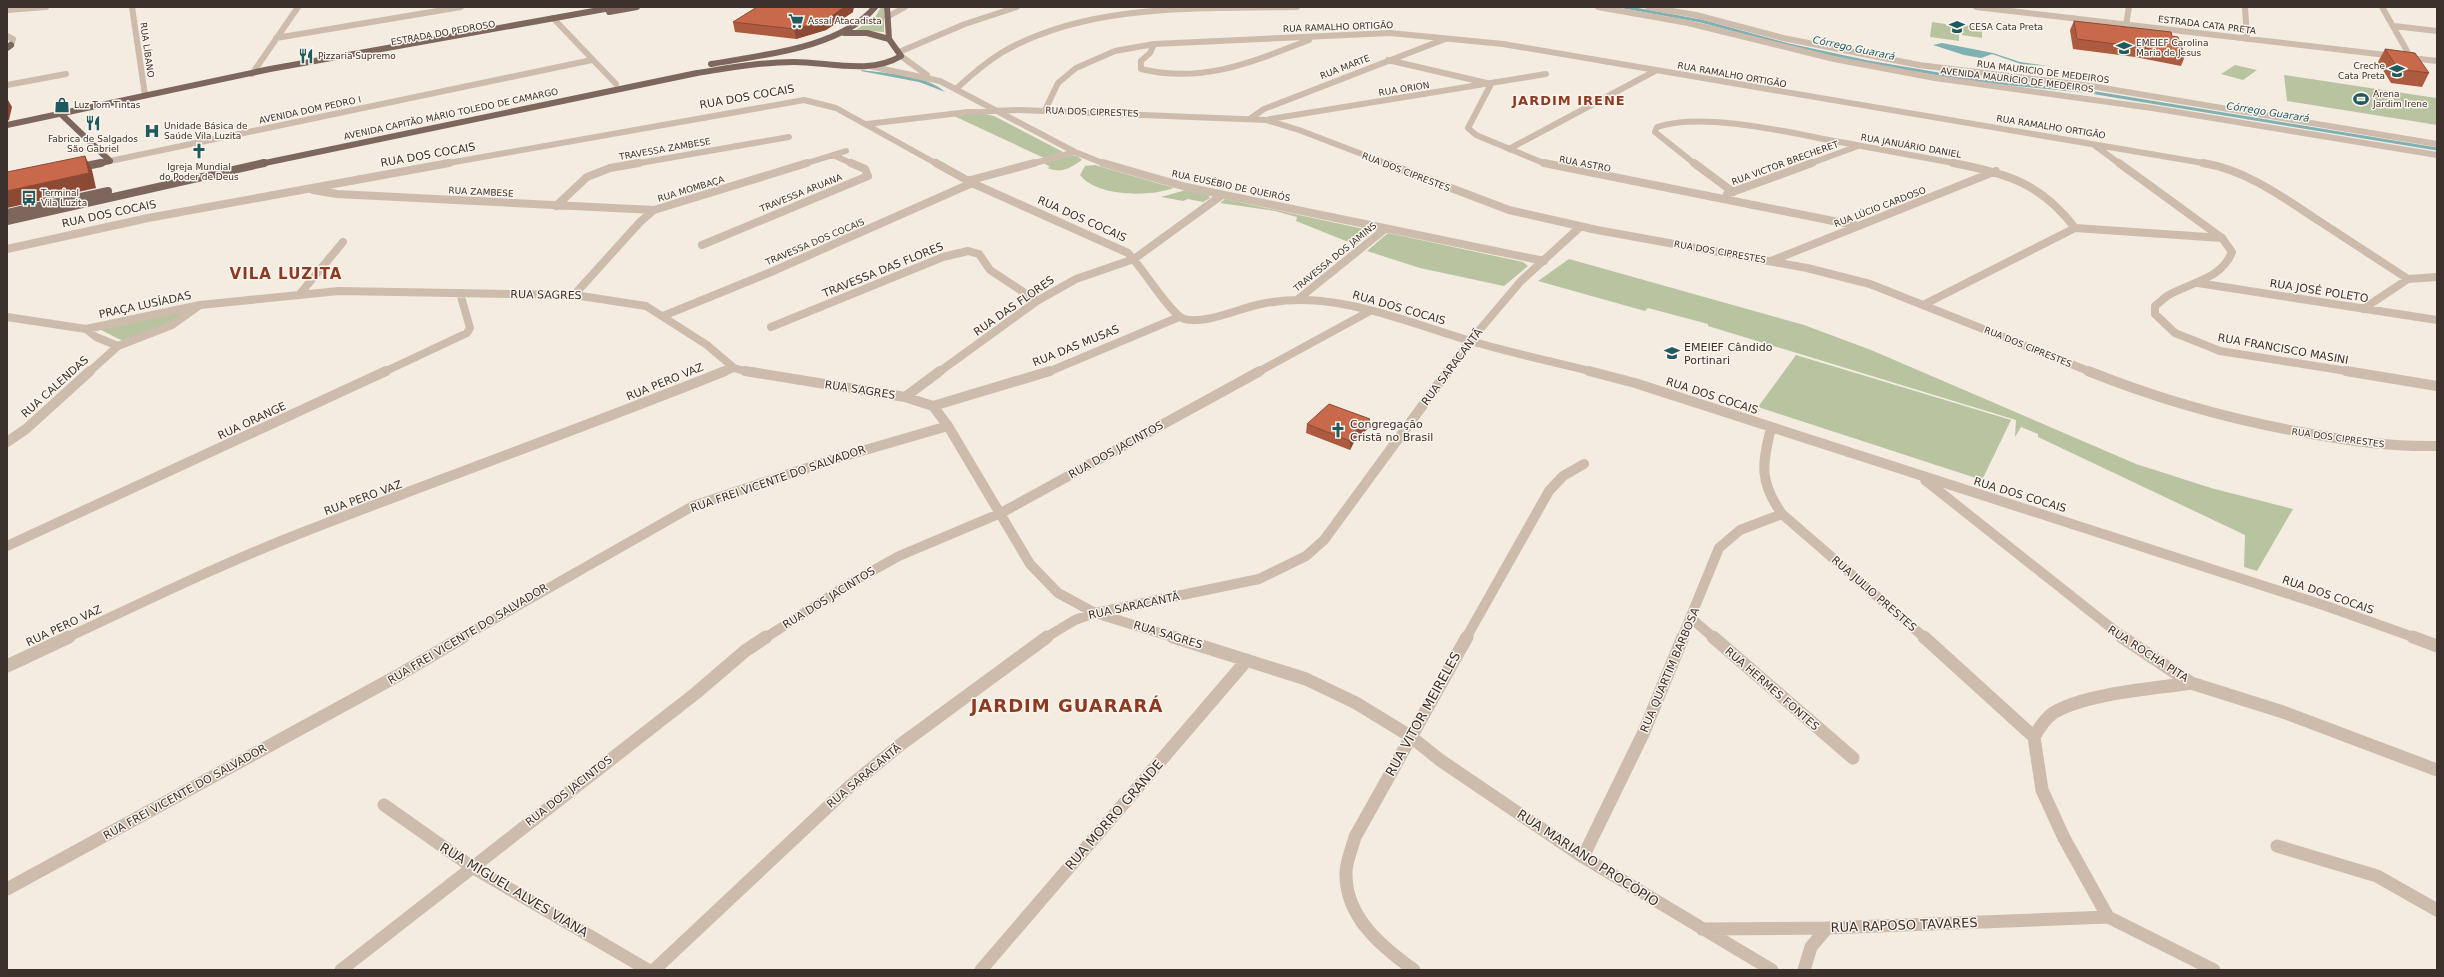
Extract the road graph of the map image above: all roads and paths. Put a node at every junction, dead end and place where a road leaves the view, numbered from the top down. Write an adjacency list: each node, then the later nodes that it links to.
1 (46, 7): 19 (street)
2 (132, 7): 52 (street, RUA LÍBANO)
3 (298, 7): 29 (street)
4 (461, 7): 29 (street)
5 (616, 7): 21 (main road, ESTRADA DO PEDROSO)
6 (637, 7): 21 (main road, ESTRADA DO PEDROSO)
7 (875, 7): 25 (main road)
8 (887, 7): 20 (main road, RUA EUSÉBIO DE QUEIRÓS)
9 (906, 7): 20 (street)
10 (1017, 7): 35 (street)
11 (1297, 7): 18 (street)
12 (1602, 7): 53 (street, AVENIDA MAURÍCIO DE MEDEIROS)
13 (1648, 7): 50 (street, RUA MAURICIO DE MEDEIROS)
14 (1976, 7): 22 (street, ESTRADA CATA PRETA)
15 (2129, 7): 22 (street)
16 (2245, 7): 31 (street)
17 (2382, 7): 23 (street)
18 (1173, 9): 51 (street)
19 (7, 10)
20 (887, 17): 30 (main road, RUA EUSÉBIO DE QUEIRÓS)
21 (555, 20): 37 (street); 44 (main road, ESTRADA DO PEDROSO)
22 (2126, 25): 31 (street, ESTRADA CATA PRETA)
23 (2394, 26): 24 (street); 36 (street)
24 (2437, 31)
25 (840, 34): 30 (main road); 32 (main road, AVENIDA CAPITÃO MÁRIO TOLEDO DE CAMARGO)
26 (7, 36): 34 (street)
27 (1319, 37): 28 (street, RUA RAMALHO ORTIGÃO); 33 (street, RUA RAMALHO ORTIGÃO); 33 (street)
28 (1449, 37): 38 (street, RUA MARTE); 42 (street, RUA RAMALHO ORTIGÃO)
29 (276, 38): 44 (street)
30 (889, 39): 35 (main road, RUA EUSÉBIO DE QUEIRÓS)
31 (2247, 39): 36 (street, ESTRADA CATA PRETA)
32 (817, 42): 39 (main road); 47 (main road, AVENIDA CAPITÃO MÁRIO TOLEDO DE CAMARGO)
33 (1154, 44): 55 (street, RUA RAMALHO ORTIGÃO)
34 (8, 46)
35 (900, 54): 41 (main road, AVENIDA CAPITÃO MÁRIO TOLEDO DE CAMARGO); 46 (street, RUA EUSÉBIO DE QUEIRÓS)
36 (2412, 58): 40 (street, ESTRADA CATA PRETA)
37 (592, 60): 47 (street); 70 (street, AVENIDA DOM PEDRO I)
38 (1388, 60): 48 (street); 57 (street, RUA MARTE)
39 (810, 61): 41 (main road, AVENIDA CAPITÃO MÁRIO TOLEDO DE CAMARGO); 81 (main road, AVENIDA CAPITÃO MÁRIO TOLEDO DE CAMARGO)
40 (2437, 61)
41 (869, 66): 46 (street, RUA EUSÉBIO DE QUEIRÓS)
42 (1655, 71): 62 (street, RUA RAMALHO ORTIGÃO); 65 (street)
43 (66, 74): 49 (street)
44 (252, 74): 52 (main road, ESTRADA DO PEDROSO)
45 (1546, 74): 48 (street, RUA ORION)
46 (932, 78): 51 (street, RUA EUSÉBIO DE QUEIRÓS)
47 (616, 84): 80 (main road, AVENIDA CAPITÃO MÁRIO TOLEDO DE CAMARGO)
48 (1491, 84): 58 (street, RUA ORION); 65 (street, RUA ASTRO)
49 (7, 85)
50 (2091, 86): 53 (street); 63 (street, RUA MAURICIO DE MEDEIROS)
51 (956, 89): 54 (street, RUA EUSÉBIO DE QUEIRÓS)
52 (145, 96): 56 (main road, ESTRADA DO PEDROSO)
53 (2089, 98): 69 (street, AVENIDA MAURÍCIO DE MEDEIROS)
54 (992, 110): 55 (street, RUA DOS CIPRESTES); 59 (street, RUA DOS CIPRESTES); 67 (street, RUA EUSÉBIO DE QUEIRÓS)
55 (1045, 110): 57 (street, RUA DOS CIPRESTES)
56 (61, 114): 60 (main road, ESTRADA DO PEDROSO); 70 (main road)
57 (1251, 118): 58 (street, RUA DOS CIPRESTES)
58 (1266, 120): 83 (street, RUA DOS CIPRESTES)
59 (866, 124): 73 (street, RUA DOS COCAIS); 74 (street, RUA DOS COCAIS)
60 (7, 125)
61 (789, 137): 78 (street, TRAVESSA ZAMBESE)
62 (2091, 143): 86 (street, RUA FRANCISCO MASINI); 94 (street, RUA RAMALHO ORTIGÃO)
63 (2437, 144)
64 (1859, 146): 72 (street, RUA JANUÁRIO DANIEL); 75 (street, RUA VICTOR BRECHERET); 75 (street, RUA JANUÁRIO DANIEL)
65 (1509, 149): 77 (street, RUA ASTRO)
66 (846, 152): 68 (street, RUA MOMBAÇA)
67 (1075, 152): 73 (street, TRAVESSA DOS COCAIS); 76 (street, RUA EUSÉBIO DE QUEIRÓS)
68 (833, 155): 79 (street, RUA MOMBAÇA); 88 (street, TRAVESSA ARUANA)
69 (2437, 155)
70 (110, 161): 71 (main road, AVENIDA DOM PEDRO I)
71 (67, 170)
72 (1996, 171): 82 (street, RUA LÚCIO CARDOSO); 84 (street, RUA JANUÁRIO DANIEL)
73 (970, 182): 90 (street, RUA DOS COCAIS); 105 (street, TRAVESSA DOS COCAIS)
74 (308, 188): 78 (street, RUA ZAMBESE); 89 (street, RUA DOS COCAIS)
75 (1733, 192): 77 (street, RUA VICTOR BRECHERET)
76 (1222, 195): 85 (street, RUA EUSÉBIO DE QUEIRÓS); 90 (street, RUA DAS FLORES)
77 (1718, 198): 82 (street, RUA ASTRO)
78 (556, 206): 79 (street, RUA ZAMBESE)
79 (654, 210): 98 (street, RUA MOMBAÇA)
80 (7, 214)
81 (7, 221)
82 (1858, 226): 92 (street, RUA LÚCIO CARDOSO)
83 (1580, 227): 91 (street, RUA SARACANTÃ); 92 (street, RUA DOS CIPRESTES)
84 (2076, 228): 86 (street); 102 (street)
85 (1385, 229): 91 (street, RUA EUSÉBIO DE QUEIRÓS); 99 (street, TRAVESSA DOS JAMINS)
86 (2222, 238): 95 (street, RUA FRANCISCO MASINI)
87 (343, 242): 97 (street)
88 (702, 245)
89 (7, 249)
90 (1134, 259): 100 (street, RUA DAS FLORES); 107 (street, RUA DOS COCAIS)
91 (1544, 261): 111 (street, RUA SARACANTÃ)
92 (1771, 261): 102 (street, RUA DOS CIPRESTES)
93 (2437, 276): 94 (street)
94 (2408, 279): 103 (street)
95 (2198, 283): 103 (street, RUA JOSÉ POLETO); 114 (street, RUA FRANCISCO MASINI)
96 (460, 292): 97 (street, RUA SAGRES); 98 (street, RUA SAGRES); 125 (street, RUA ORANGE)
97 (299, 295): 101 (street, RUA SAGRES)
98 (574, 296): 105 (street, RUA SAGRES)
99 (1297, 300): 104 (street, RUA DOS COCAIS); 107 (street, RUA DOS COCAIS)
100 (1037, 301): 109 (street, TRAVESSA DAS FLORES); 115 (street, RUA DAS FLORES)
101 (200, 305): 110 (street, PRAÇA LUSÍADAS); 112 (street, PRAÇA LUSÍADAS)
102 (1923, 305): 120 (street, RUA DOS CIPRESTES)
103 (2363, 309): 108 (street, RUA JOSÉ POLETO)
104 (1370, 311): 111 (street, RUA DOS COCAIS); 123 (street, RUA DOS JACINTOS)
105 (663, 316): 113 (street, RUA SAGRES)
106 (7, 317): 110 (street)
107 (1179, 317): 116 (street, RUA DAS MUSAS)
108 (2437, 320)
109 (772, 327)
110 (86, 329): 112 (street, PRAÇA LUSÍADAS)
111 (1470, 341): 118 (street, RUA DOS COCAIS); 126 (street, RUA SARACANTÃ)
112 (118, 346): 119 (street, RUA CALENDAS)
113 (734, 368): 115 (street, RUA SAGRES); 130 (street, RUA PERO VAZ)
114 (2437, 386)
115 (905, 397): 116 (street, RUA SAGRES)
116 (933, 406): 117 (street, RUA SAGRES)
117 (948, 426): 123 (street, RUA SAGRES); 140 (street, RUA FREI VICENTE DO SALVADOR)
118 (1771, 428): 122 (street, RUA DOS COCAIS); 124 (street, RUA JULIO PRESTES)
119 (7, 442)
120 (2437, 446)
121 (1584, 464): 132 (street, RUA VITOR MEIRELES)
122 (1921, 477): 128 (street, RUA DOS COCAIS); 131 (street, RUA ROCHA PITA)
123 (1001, 513): 126 (street, RUA SAGRES); 139 (street, RUA DOS JACINTOS)
124 (1782, 514): 127 (street, RUA QUARTIM BARBOSA); 133 (street, RUA JULIO PRESTES)
125 (7, 546)
126 (1095, 613): 129 (street, RUA SAGRES); 147 (street, RUA SARACANTÃ)
127 (1692, 619): 134 (street, RUA HERMES FONTES); 138 (street, RUA QUARTIM BARBOSA)
128 (2437, 646)
129 (1247, 660): 132 (street, RUA SAGRES); 148 (street, RUA MORRO GRANDE)
130 (7, 666)
131 (2191, 683): 133 (street); 135 (street, RUA ROCHA PITA)
132 (1410, 736): 138 (street, RUA MARIANO PROCÓPIO); 149 (street, RUA VITOR MEIRELES)
133 (2034, 737): 142 (street)
134 (1853, 758)
135 (2437, 770)
136 (384, 805): 139 (street, RUA MIGUEL ALVES VIANA)
137 (2277, 846): 141 (street)
138 (1583, 857): 144 (street, RUA MARIANO PROCÓPIO)
139 (472, 867): 145 (street, RUA DOS JACINTOS); 146 (street, RUA MIGUEL ALVES VIANA)
140 (7, 889)
141 (2437, 910)
142 (2108, 917): 143 (street, RUA RAPOSO TAVARES); 152 (street)
143 (1827, 928): 144 (street, RUA RAPOSO TAVARES); 151 (street)
144 (1701, 930): 150 (street, RUA MARIANO PROCÓPIO)
145 (341, 970)
146 (648, 970)
147 (654, 970)
148 (982, 970)
149 (1414, 970)
150 (1772, 970)
151 (1804, 970)
152 (2214, 970)

